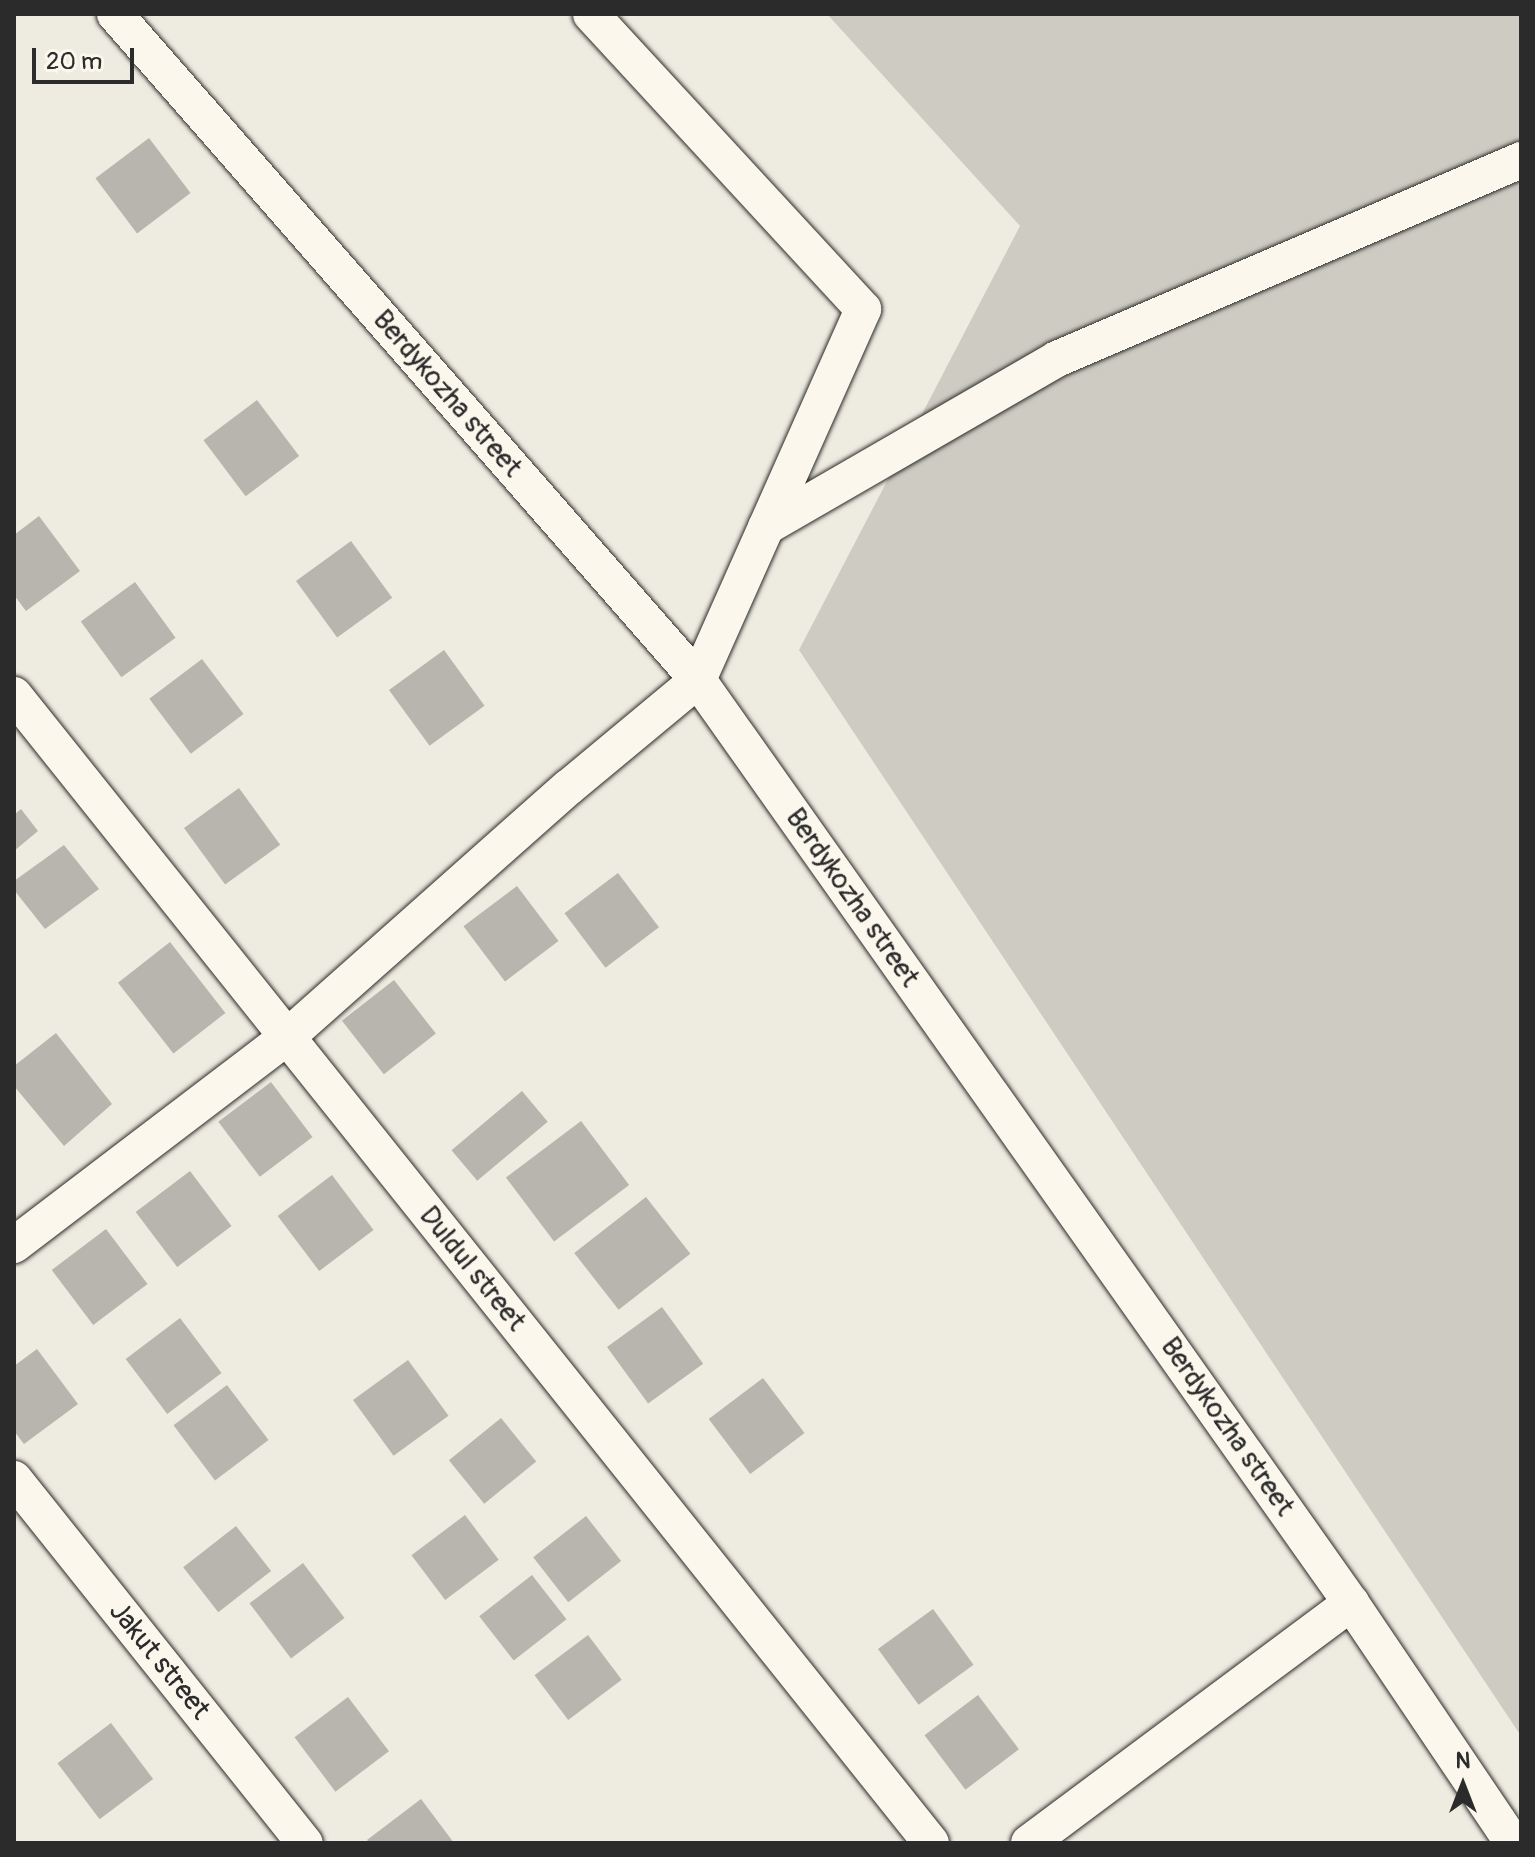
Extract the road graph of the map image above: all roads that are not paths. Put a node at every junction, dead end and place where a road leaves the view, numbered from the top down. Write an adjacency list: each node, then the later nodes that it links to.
1 (115, 14): 5 (street, Berdykozha street)
2 (591, 14): 4 (street)
3 (1521, 160): 4 (street)
4 (766, 527): 5 (street)
5 (698, 680): 7 (street); 10 (street, Berdykozha street)
6 (14, 695): 7 (street, Duldul street)
7 (287, 1037): 8 (street); 12 (street, Duldul street)
8 (14, 1245)
9 (14, 1479): 11 (street, Jakut street)
10 (1351, 1603): 13 (street); 14 (street, Berdykozha street)
11 (305, 1843)
12 (931, 1843)
13 (1029, 1843)
14 (1513, 1843)

